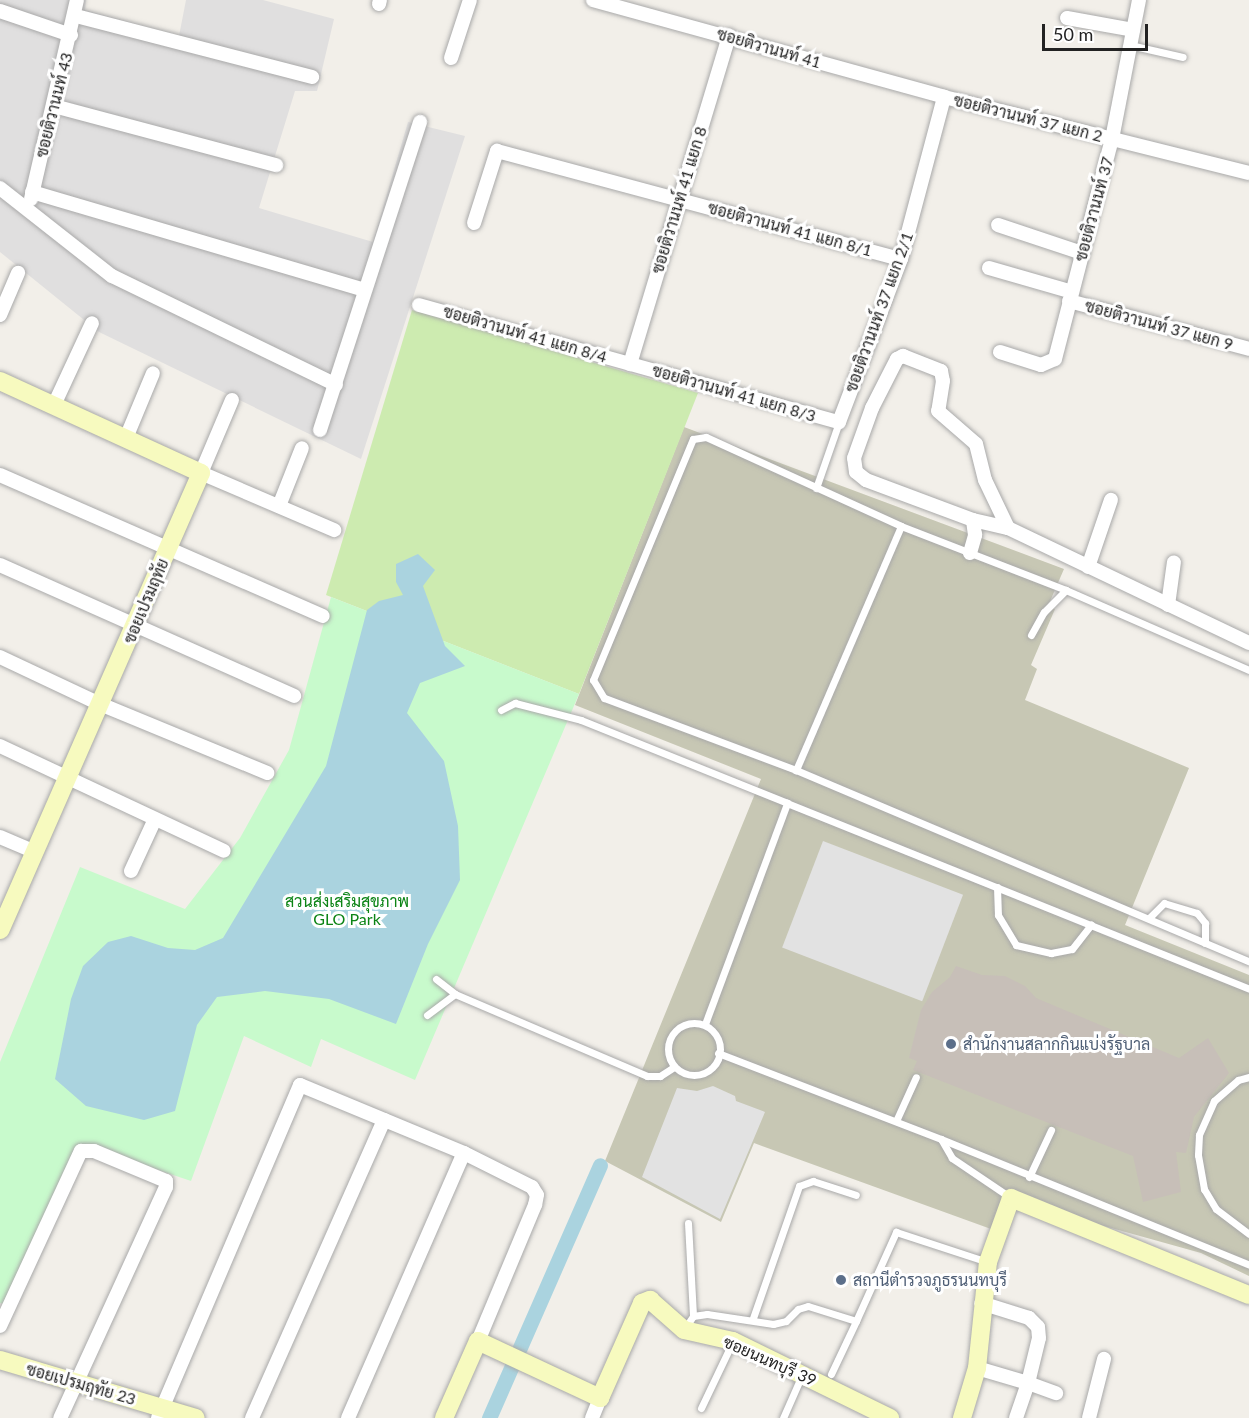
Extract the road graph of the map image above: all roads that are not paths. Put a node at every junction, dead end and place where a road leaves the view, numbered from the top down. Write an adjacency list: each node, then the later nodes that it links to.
1 (77, 0): 6 (street, ซอยติวานนท์ 43)
2 (470, 0): 13 (street)
3 (593, 0): 10 (street, ซอยติวานนท์ 41)
4 (1139, 0): 8 (street, ซอยติวานนท์ 37)
5 (0, 11): 9 (street)
6 (76, 16): 9 (street, ซอยติวานนท์ 43); 14 (street)
7 (1067, 18): 8 (street)
8 (1133, 30): 11 (street, ซอยติวานนท์ 37)
9 (71, 35): 16 (street, ซอยติวานนท์ 43)
10 (729, 36): 15 (street, ซอยติวานนท์ 41); 23 (street, ซอยติวานนท์ 41 แยก 8)
11 (1130, 45): 12 (lane); 18 (street, ซอยติวานนท์ 37)
12 (1183, 57)
13 (451, 58)
14 (312, 77)
15 (944, 97): 18 (street, ซอยติวานนท์ 37 แยก 2); 28 (street, ซอยติวานนท์ 37 แยก 2/1)
16 (54, 106): 19 (street); 22 (street, ซอยติวานนท์ 43)
17 (420, 122): 31 (street)
18 (1112, 139): 20 (street, ซอยติวานนท์ 37 แยก 2); 27 (street, ซอยติวานนท์ 37)
19 (276, 165)
20 (1249, 174)
21 (0, 188): 24 (street)
22 (32, 192): 24 (street, ซอยติวานนท์ 43); 31 (street)
23 (680, 200): 25 (street, ซอยติวานนท์ 41 แยก 8/1); 28 (street, ซอยติวานนท์ 41 แยก 8/1); 38 (street, ซอยติวานนท์ 41 แยก 8)
24 (28, 209): 41 (street)
25 (474, 223)
26 (998, 225): 27 (street)
27 (1082, 253): 32 (street, ซอยติวานนท์ 37)
28 (901, 259): 44 (street, ซอยติวานนท์ 37 แยก 2/1)
29 (989, 268): 32 (street, ซอยติวานนท์ 37 แยก 9)
30 (18, 273): 34 (street)
31 (364, 290): 41 (street)
32 (1071, 296): 36 (street, ซอยติวานนท์ 37 แยก 9); 37 (street, ซอยติวานนท์ 37)
33 (419, 304): 38 (street, ซอยติวานนท์ 41 แยก 8/4)
34 (0, 315)
35 (92, 323): 43 (street)
36 (1249, 349)
37 (1000, 352)
38 (630, 364): 44 (street, ซอยติวานนท์ 41 แยก 8/3)
39 (153, 373): 46 (street)
40 (0, 381): 43 (street)
41 (336, 385): 45 (street)
42 (232, 400): 48 (street)
43 (54, 405): 46 (street)
44 (838, 422): 50 (lane)
45 (320, 430)
46 (126, 438): 48 (street)
47 (302, 448): 52 (street)
48 (201, 473): 52 (street); 57 (street, ซอยเปรมฤทัย)
49 (0, 475): 57 (street)
50 (816, 488): 54 (lane); 74 (lane)
51 (1111, 500): 61 (street)
52 (279, 506): 56 (street)
53 (973, 520): 55 (street); 55 (street); 58 (street)
54 (901, 526): 58 (lane); 74 (lane)
55 (1008, 528): 61 (street)
56 (334, 530)
57 (168, 549): 64 (street); 65 (street, ซอยเปรมฤทัย)
58 (970, 553): 62 (lane)
59 (1174, 562): 63 (street)
60 (0, 565): 65 (street)
61 (1088, 567): 63 (street)
62 (1066, 590): 66 (lane); 69 (lane)
63 (1168, 605): 67 (street)
64 (322, 616)
65 (135, 627): 70 (street); 71 (street, ซอยเปรมฤทัย)
66 (1031, 635)
67 (1249, 643)
68 (0, 657): 71 (street)
69 (1249, 670)
70 (294, 696)
71 (100, 704): 75 (street); 76 (street, ซอยเปรมฤทัย)
72 (501, 710): 77 (lane)
73 (0, 746): 76 (street)
74 (796, 770): 84 (lane)
75 (267, 773)
76 (66, 778): 78 (street); 81 (street, ซอยเปรมฤทัย)
77 (788, 803): 83 (lane); 93 (lane)
78 (155, 819): 80 (street); 82 (street)
79 (0, 837): 81 (street)
80 (224, 851)
81 (35, 852): 86 (street, ซอยเปรมฤทัย)
82 (131, 872)
83 (997, 887): 85 (lane); 85 (lane)
84 (1150, 917): 87 (lane); 87 (lane)
85 (1091, 925): 90 (lane)
86 (0, 929)
87 (1205, 943): 88 (lane)
88 (1249, 961)
89 (436, 979): 91 (lane)
90 (1249, 989)
91 (455, 994): 92 (lane); 95 (lane)
92 (427, 1015)
93 (705, 1024): 94 (lane); 95 (lane)
94 (718, 1053): 95 (lane); 99 (lane)
95 (674, 1067)
96 (915, 1077): 99 (lane)
97 (1249, 1077): 107 (lane)
98 (384, 1120): 102 (street); 128 (street); 131 (street)
99 (896, 1121): 101 (lane)
100 (1051, 1130): 103 (lane)
101 (941, 1138): 103 (lane); 105 (lane)
102 (464, 1154): 116 (street); 132 (street)
103 (1029, 1177): 109 (lane)
104 (856, 1195): 112 (lane)
105 (1011, 1198): 108 (street); 110 (street)
106 (688, 1223): 114 (lane)
107 (1249, 1234)
108 (988, 1262): 111 (street); 113 (lane)
109 (1249, 1265)
110 (1249, 1295)
111 (981, 1303): 120 (street); 124 (street)
112 (753, 1318): 113 (lane); 114 (lane)
113 (856, 1321): 121 (lane)
114 (689, 1323): 117 (street, ซอยนนทบุรี 39); 126 (street, ซอยนนทบุรี 39)
115 (0, 1326): 123 (street)
116 (478, 1341): 126 (street); 133 (street)
117 (733, 1341): 122 (street, ซอยนนทบุรี 39); 127 (lane)
118 (1104, 1359): 139 (street)
119 (0, 1360): 123 (street, ซอยเปรมฤทัย 23)
120 (976, 1368): 124 (street); 137 (street)
121 (831, 1374)
122 (802, 1375): 135 (lane); 136 (street, ซอยนนทบุรี 39)
123 (76, 1382): 128 (street, ซอยเปรมฤทัย 23); 129 (street)
124 (1028, 1383): 125 (street); 138 (street)
125 (1056, 1393)
126 (600, 1398): 134 (street)
127 (701, 1408)
128 (160, 1413): 130 (street, ซอยเปรมฤทัย 23)
129 (60, 1418)
130 (196, 1418)
131 (252, 1418)
132 (348, 1418)
133 (444, 1418)
134 (592, 1418)
135 (783, 1418)
136 (891, 1418)
137 (962, 1418)
138 (1016, 1418)
139 (1089, 1418)

